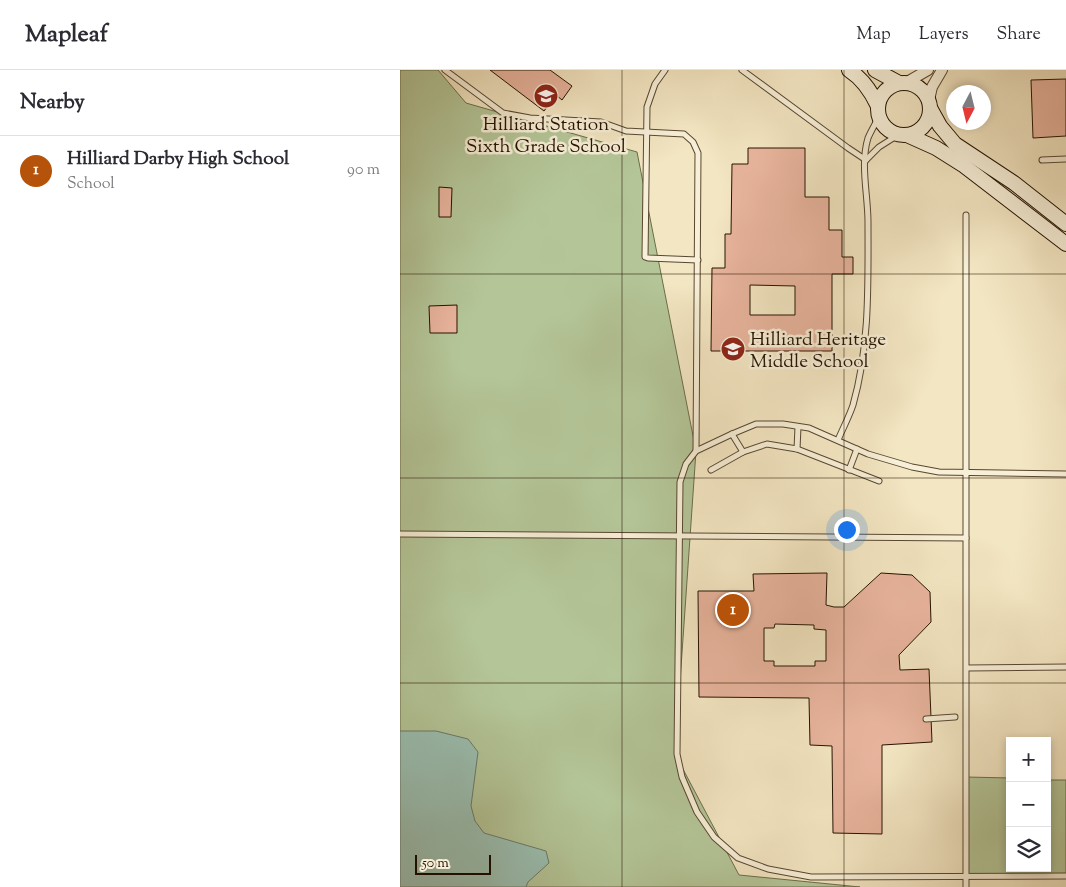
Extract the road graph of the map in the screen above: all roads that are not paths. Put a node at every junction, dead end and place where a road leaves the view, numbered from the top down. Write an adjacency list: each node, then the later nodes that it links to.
1 (444, 70): 11 (lane)
2 (666, 70): 11 (lane)
3 (742, 70): 14 (lane)
4 (850, 70): 10 (main road)
5 (874, 70): 8 (main road)
6 (928, 70): 8 (street)
7 (942, 70): 9 (street)
8 (903, 83): 9 (main road); 10 (main road)
9 (929, 104): 12 (main road); 17 (main road)
10 (878, 112): 12 (main road); 14 (lane)
11 (646, 132): 19 (lane); 19 (lane)
12 (902, 135): 14 (lane); 18 (main road)
13 (1066, 159): 15 (lane)
14 (866, 160): 22 (lane)
15 (1042, 160)
16 (966, 216): 29 (lane)
17 (1065, 220)
18 (1066, 244)
19 (698, 260): 25 (lane)
20 (798, 427): 21 (lane); 22 (lane); 23 (lane)
21 (732, 434): 25 (lane); 26 (lane)
22 (838, 440): 24 (lane)
23 (797, 449): 26 (lane); 28 (lane)
24 (857, 449): 28 (lane); 29 (lane)
25 (696, 452): 33 (lane)
26 (744, 452): 27 (lane)
27 (712, 470)
28 (849, 470): 31 (lane)
29 (965, 472): 30 (lane); 34 (lane)
30 (1066, 474)
31 (879, 481)
32 (400, 534): 33 (lane)
33 (680, 536): 34 (lane); 39 (lane)
34 (966, 538): 35 (lane)
35 (967, 668): 36 (lane); 39 (lane)
36 (1066, 668)
37 (955, 717): 38 (lane)
38 (926, 719)
39 (966, 875): 40 (lane); 41 (lane)
40 (1066, 876)
41 (966, 887)

